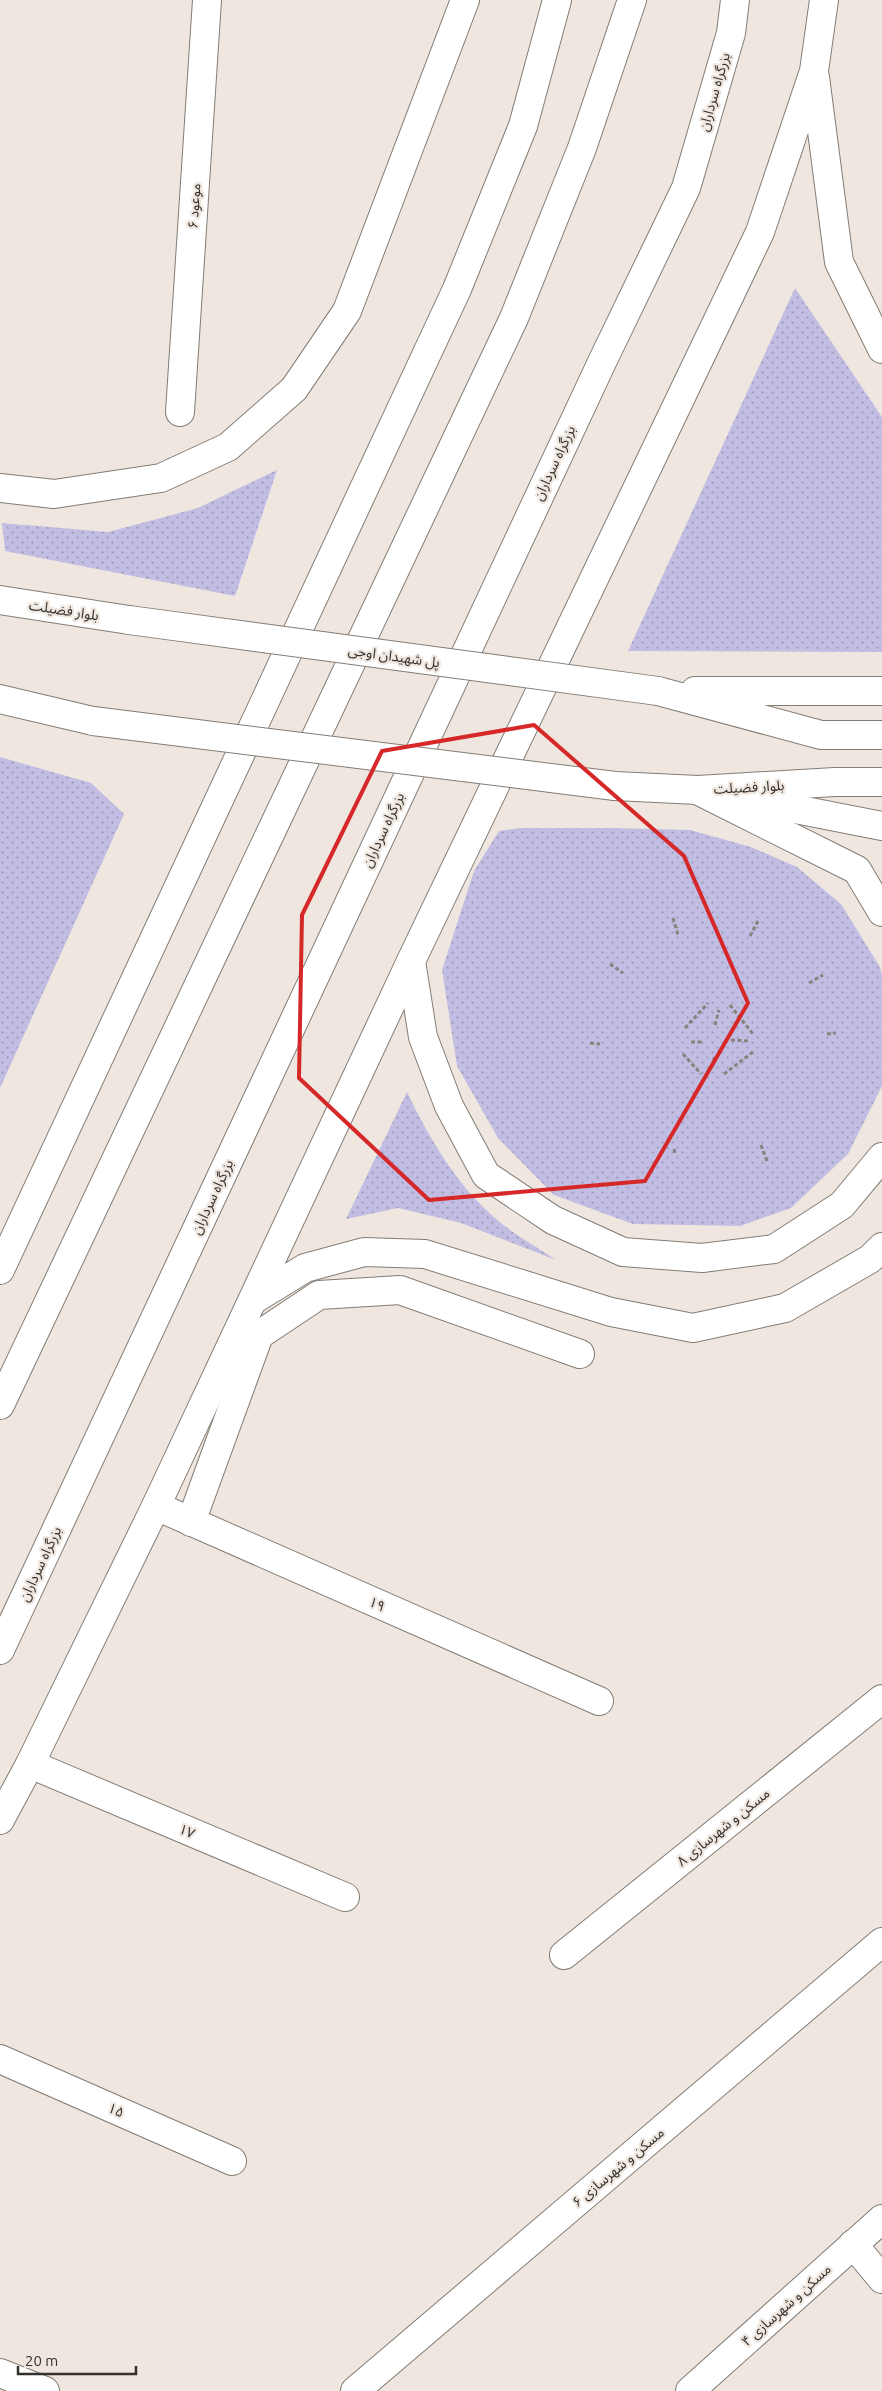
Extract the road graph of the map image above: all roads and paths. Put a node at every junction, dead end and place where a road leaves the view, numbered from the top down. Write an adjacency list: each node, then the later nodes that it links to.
1 (207, 0): 9 (main road, موعود ۶)
2 (465, 0): 10 (main road)
3 (557, 0): 54 (main road)
4 (632, 0): 57 (main road)
5 (735, 0): 60 (main road, بزرگراه سرداران)
6 (824, 0): 7 (main road)
7 (814, 71): 8 (main road); 25 (main road)
8 (882, 349)
9 (180, 412)
10 (0, 488)
11 (0, 600): 12 (main road, بلوار فضیلت)
12 (129, 620): 13 (main road, پل شهیدان اوجی, bridge)
13 (658, 691): 14 (main road); 16 (main road)
14 (879, 691)
15 (0, 699): 18 (main road, بلوار فضیلت, bridge)
16 (882, 736)
17 (882, 782): 18 (main road, بلوار فضیلت)
18 (698, 790): 19 (main road); 20 (main road)
19 (882, 826)
20 (882, 912)
21 (673, 918): 23 (path)
22 (759, 919): 24 (path)
23 (678, 935)
24 (750, 936)
25 (411, 962): 51 (main road); 55 (main road)
26 (610, 964): 27 (path)
27 (623, 973)
28 (824, 975): 29 (path)
29 (809, 983)
30 (708, 1003): 34 (path)
31 (730, 1005): 36 (path)
32 (719, 1010): 33 (path)
33 (715, 1025)
34 (685, 1028)
35 (836, 1033): 37 (path)
36 (753, 1034)
37 (827, 1034)
38 (731, 1040): 39 (path)
39 (749, 1041)
40 (691, 1042): 41 (path)
41 (702, 1042)
42 (590, 1043): 43 (path)
43 (600, 1044)
44 (753, 1052): 49 (path)
45 (684, 1054): 48 (path)
46 (715, 1055): 47 (path)
47 (712, 1067)
48 (701, 1074)
49 (724, 1074)
50 (761, 1145): 52 (path)
51 (882, 1158)
52 (767, 1161)
53 (882, 1247): 55 (main road)
54 (2, 1261)
55 (253, 1300): 58 (main road)
56 (580, 1354): 59 (main road)
57 (0, 1404)
58 (156, 1506): 59 (main road, ۱۹); 63 (main road)
59 (191, 1522): 62 (main road, ۱۹)
60 (0, 1650)
61 (882, 1699): 67 (main road, مسکن و شهرسازی ۸)
62 (599, 1701)
63 (30, 1764): 64 (main road); 65 (main road, ۱۷)
64 (0, 1820)
65 (345, 1897)
66 (882, 1942): 75 (main road, مسکن و شهرسازی ۶)
67 (564, 1955)
68 (0, 2059): 69 (main road, ۱۵)
69 (232, 2161)
70 (882, 2219): 71 (main road, مسکن و شهرسازی ۴)
71 (853, 2244): 72 (main road); 76 (main road, مسکن و شهرسازی ۴)
72 (882, 2279)
73 (0, 2373): 74 (main road)
74 (45, 2391)
75 (355, 2391)
76 (690, 2391)

